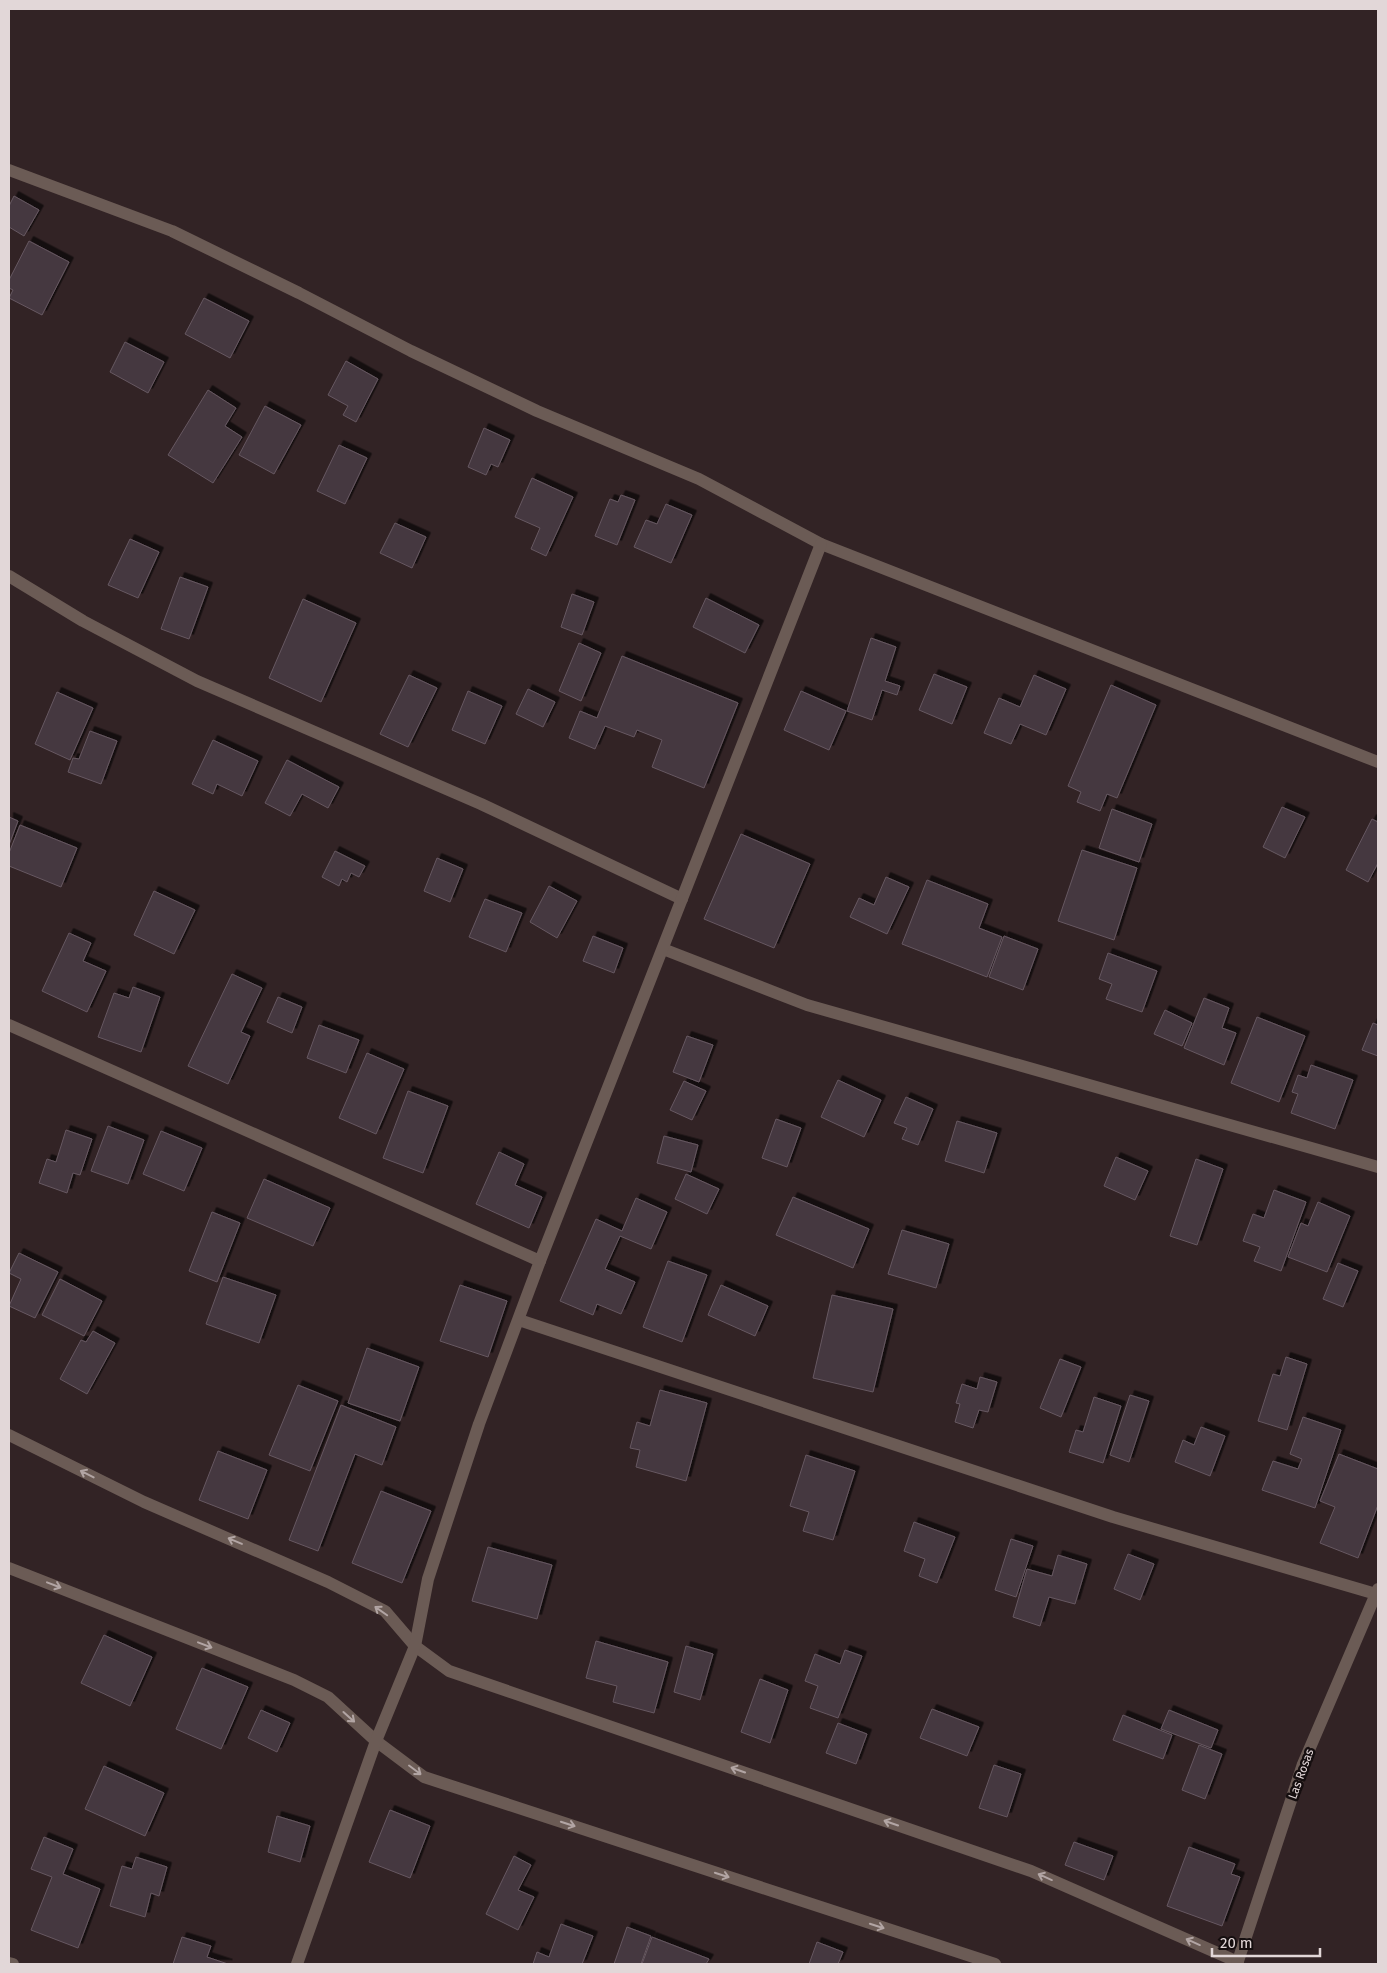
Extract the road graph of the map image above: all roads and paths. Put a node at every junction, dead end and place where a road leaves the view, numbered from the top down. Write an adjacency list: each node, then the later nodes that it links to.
1 (9, 170): 2 (street)
2 (822, 544): 4 (street); 5 (street)
3 (9, 576): 5 (street)
4 (1378, 762)
5 (682, 899): 6 (street)
6 (663, 949): 8 (street); 9 (street)
7 (9, 1025): 9 (street)
8 (1378, 1166)
9 (540, 1261): 10 (street)
10 (519, 1320): 13 (street); 14 (street)
11 (9, 1435): 14 (street, one-way to 11)
12 (9, 1568): 15 (street, one-way to 15)
13 (1377, 1592): 17 (street, Las Rosas)
14 (415, 1646): 15 (street); 17 (street, one-way to 14)
15 (376, 1741): 19 (street); 20 (street, one-way to 20)
16 (9, 1962): 18 (street)
17 (1237, 1963)
18 (13, 1964)
19 (298, 1964)
20 (995, 1964)

